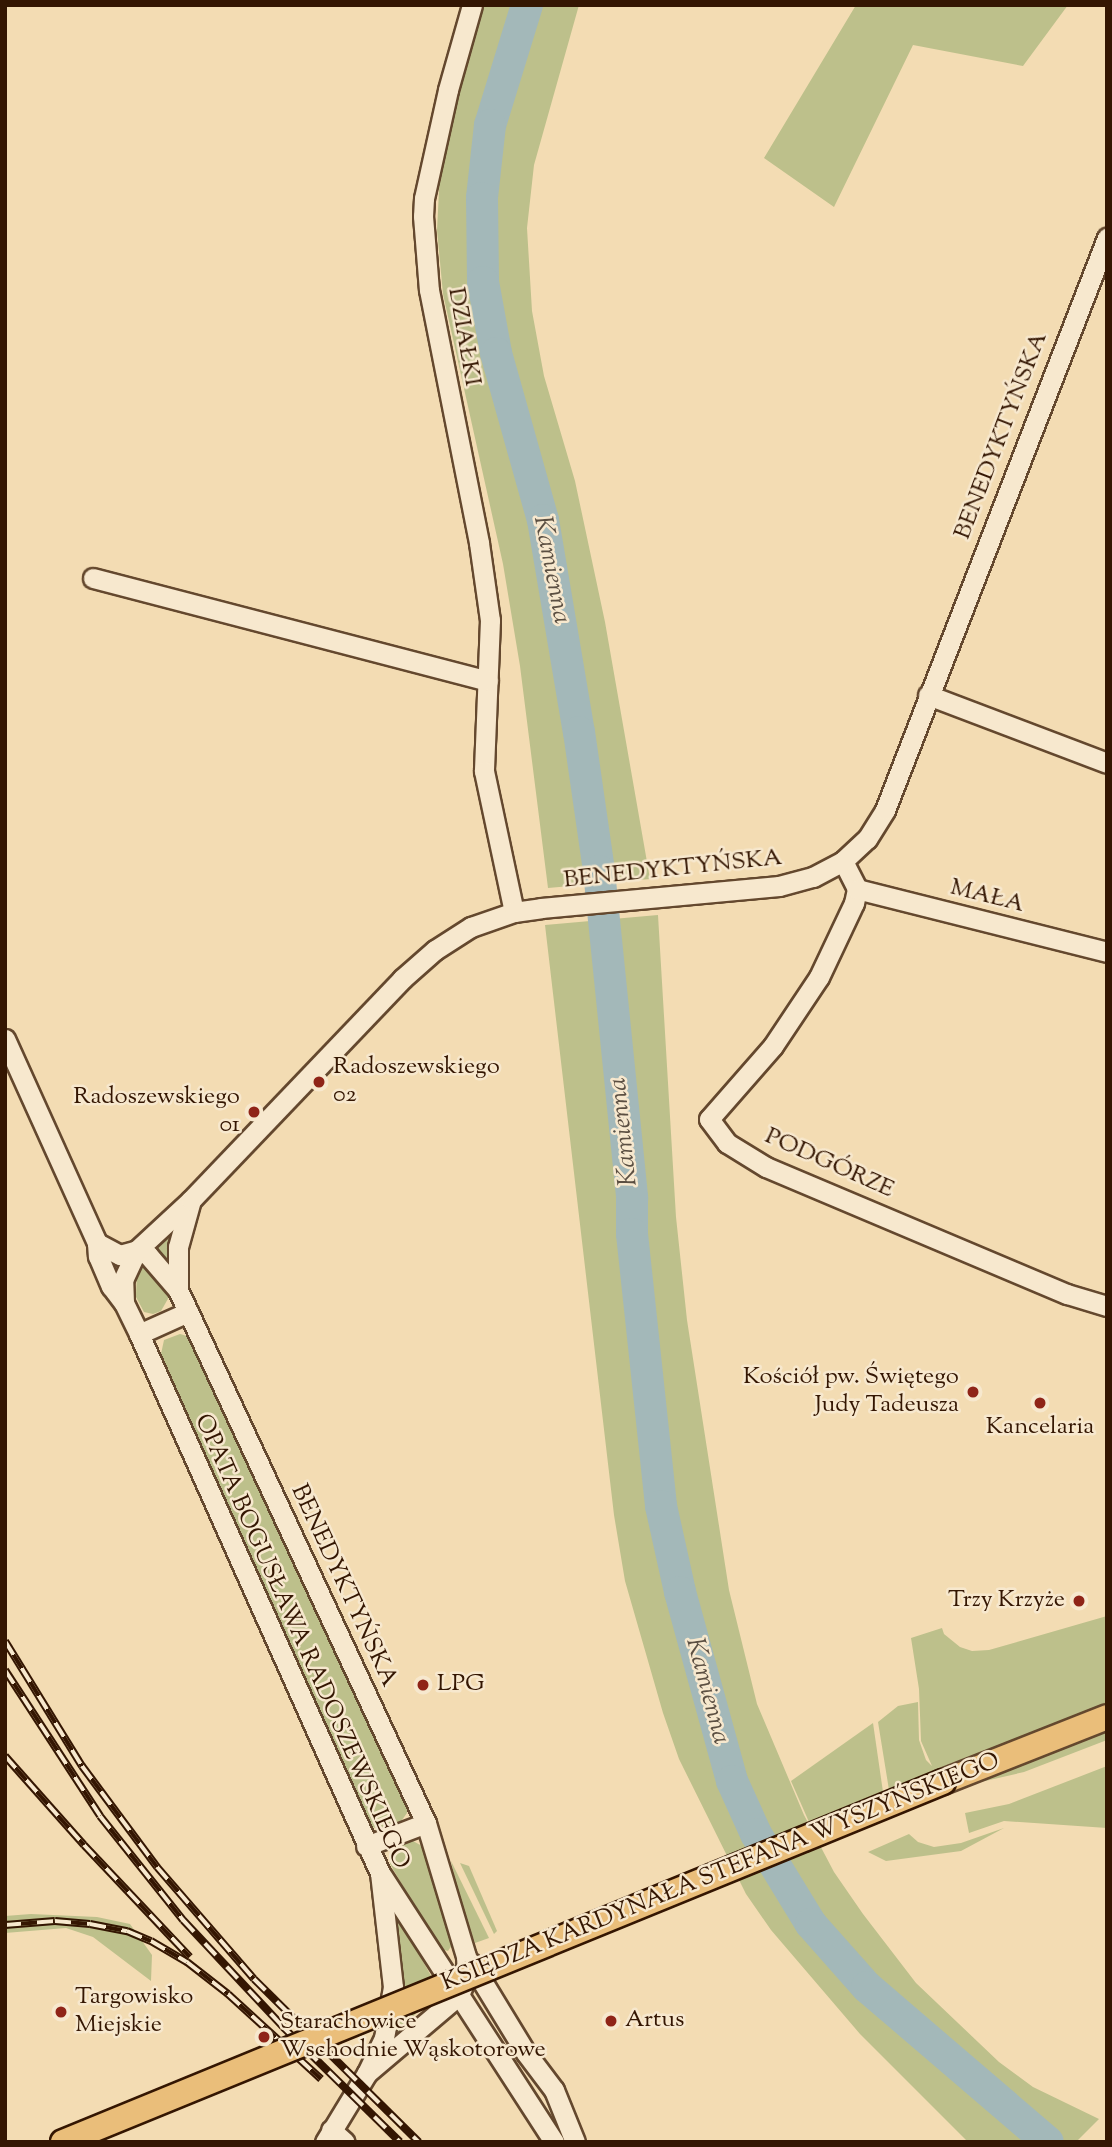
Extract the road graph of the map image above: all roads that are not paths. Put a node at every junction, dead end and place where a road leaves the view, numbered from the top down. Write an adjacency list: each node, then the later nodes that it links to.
1 (472, 5): 4 (street, DZIAŁKI)
2 (1107, 238): 5 (street, BENEDYKTYŃSKA)
3 (98, 579): 4 (street)
4 (488, 681): 9 (street, DZIAŁKI)
5 (928, 695): 6 (street); 7 (street, BENEDYKTYŃSKA)
6 (1107, 762)
7 (843, 861): 8 (street); 9 (street, BENEDYKTYŃSKA)
8 (857, 889): 10 (street, MAŁA); 17 (street, PODGÓRZE)
9 (514, 912): 12 (street, BENEDYKTYŃSKA)
10 (1107, 952)
11 (5, 1038): 13 (street, OPATA BOGUSŁAWA RADOSZEWSKIEGO)
12 (191, 1200): 14 (street, BENEDYKTYŃSKA); 15 (street, BENEDYKTYŃSKA)
13 (97, 1244): 14 (street); 16 (street, OPATA BOGUSŁAWA RADOSZEWSKIEGO)
14 (137, 1250): 15 (street); 16 (street, BENEDYKTYŃSKA)
15 (178, 1290): 18 (street, BENEDYKTYŃSKA)
16 (124, 1303): 19 (street, OPATA BOGUSŁAWA RADOSZEWSKIEGO)
17 (1107, 1306)
18 (188, 1312): 19 (street); 21 (street, BENEDYKTYŃSKA)
19 (139, 1334): 22 (street, OPATA BOGUSŁAWA RADOSZEWSKIEGO)
20 (1107, 1717): 28 (main road, KSIĘDZA KARDYNAŁA STEFANA WYSZYŃSKIEGO, bridge)
21 (426, 1823): 22 (street); 24 (street, BENEDYKTYŃSKA)
22 (366, 1846): 23 (street, OPATA BOGUSŁAWA RADOSZEWSKIEGO)
23 (380, 1873): 25 (street); 26 (street, OPATA BOGUSŁAWA RADOSZEWSKIEGO)
24 (466, 1956): 25 (street, BENEDYKTYŃSKA); 30 (street)
25 (458, 1995): 26 (street); 29 (street)
26 (368, 2073): 27 (street)
27 (334, 2138)
28 (63, 2142)
29 (554, 2142)
30 (575, 2142)

